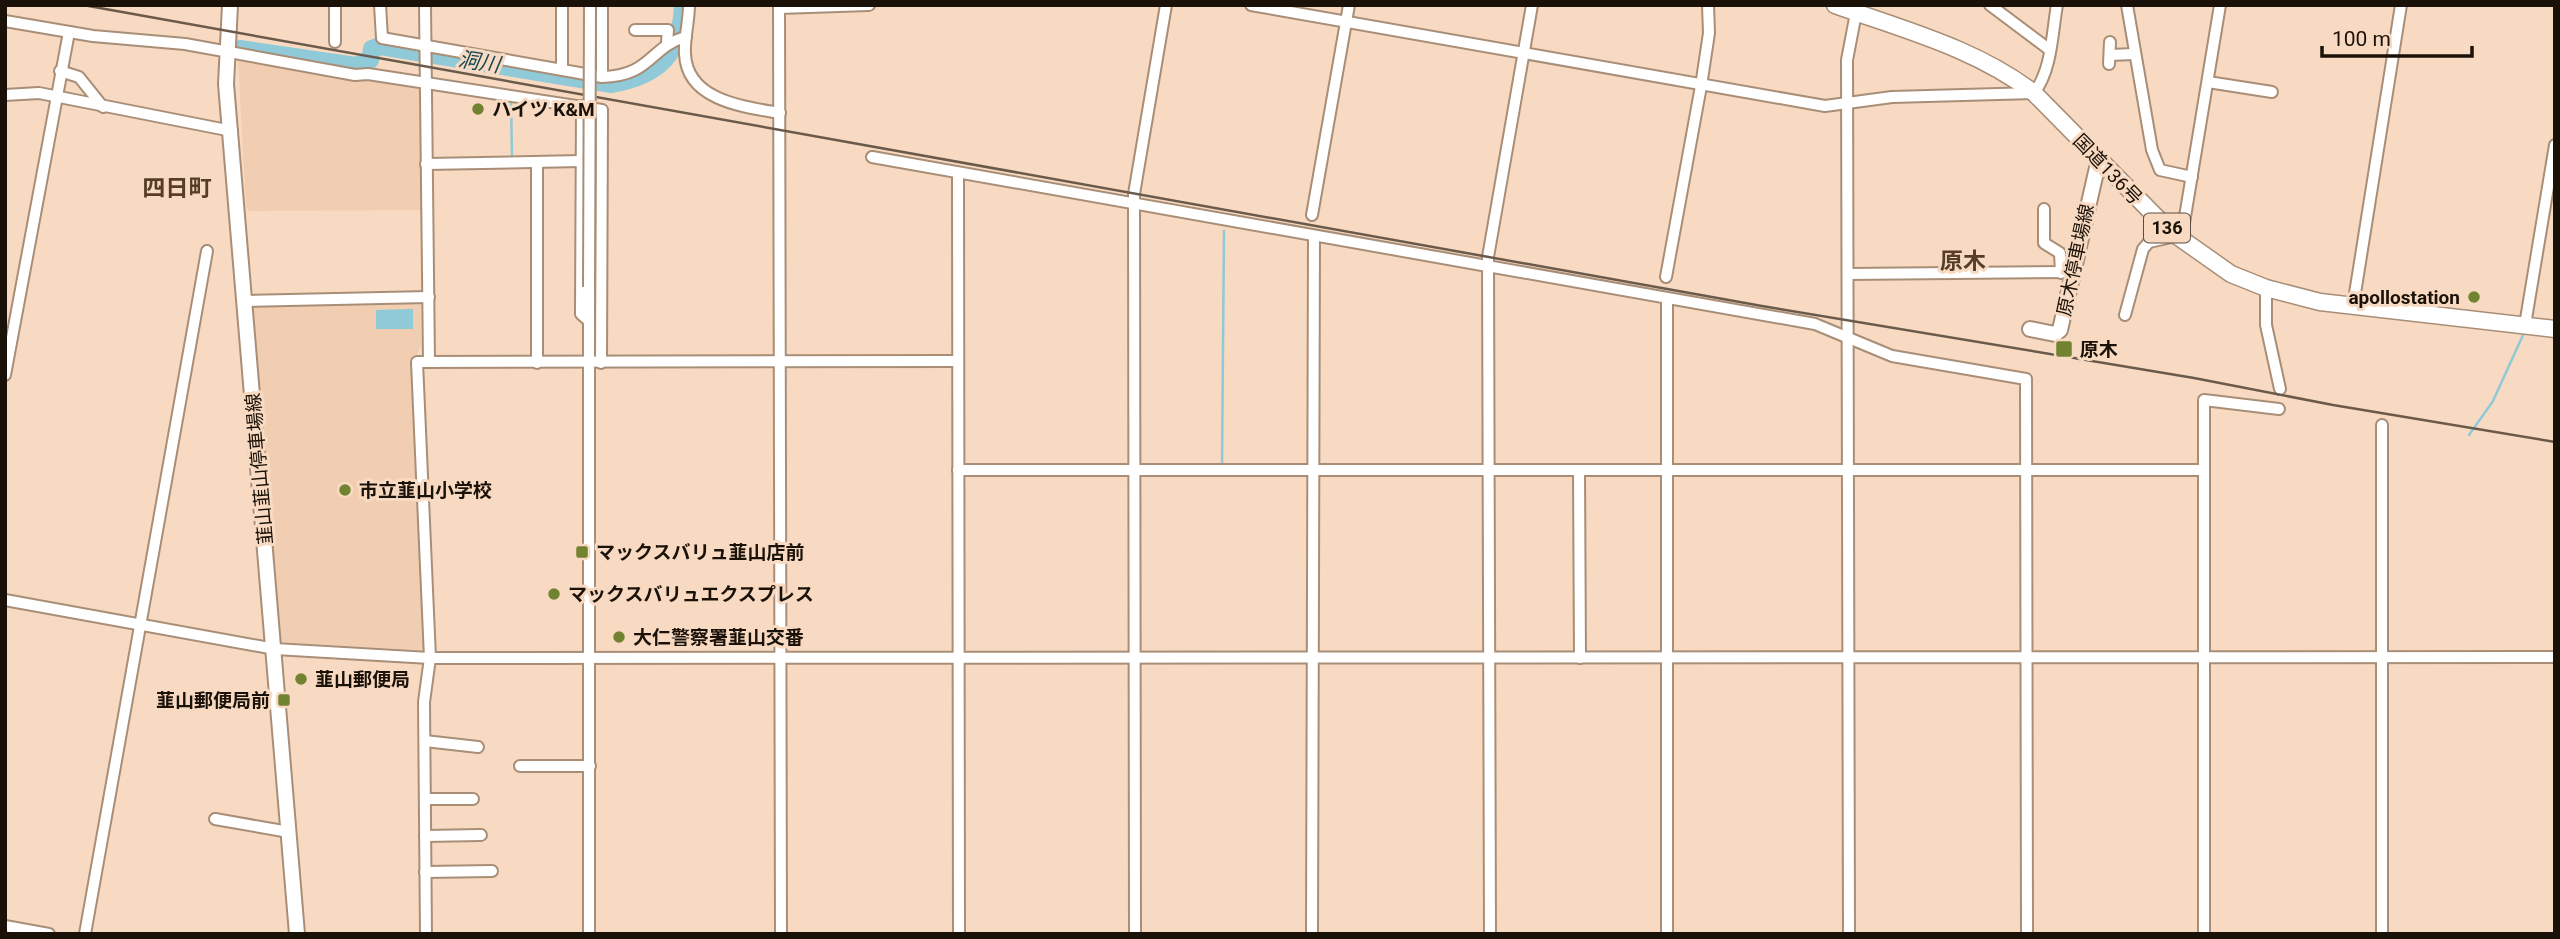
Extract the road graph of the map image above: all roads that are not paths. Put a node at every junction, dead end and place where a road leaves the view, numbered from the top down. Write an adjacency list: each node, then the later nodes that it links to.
1 (230, 5): 33 (main road, 韮山韮山停車場線)
2 (335, 5): 29 (street)
3 (380, 5): 32 (street)
4 (425, 5): 32 (street)
5 (562, 5): 36 (street)
6 (590, 5): 75 (street, bridge)
7 (602, 5): 38 (street)
8 (689, 5): 27 (street)
9 (869, 5): 21 (street)
10 (1166, 5): 59 (street)
11 (1251, 5): 24 (street)
12 (1349, 5): 24 (street)
13 (1532, 5): 34 (street)
14 (1708, 5): 41 (street)
15 (1835, 5): 22 (highway, 国道136号 / 136)
16 (1990, 5): 31 (street)
17 (2057, 5): 31 (street)
18 (2127, 5): 35 (street)
19 (2220, 5): 40 (street)
20 (2401, 5): 73 (street)
21 (779, 7): 49 (street)
22 (1856, 13): 43 (highway, 国道136号 / 136); 46 (street)
23 (5, 20): 26 (street)
24 (1346, 22): 34 (street); 61 (street)
25 (635, 30): 28 (street)
26 (69, 32): 33 (street); 37 (street)
27 (685, 37): 28 (street); 49 (street)
28 (669, 41): 38 (street)
29 (335, 42)
30 (2110, 42): 35 (street)
31 (2050, 50): 43 (street)
32 (426, 52): 36 (street); 39 (street)
33 (226, 53): 39 (street); 50 (main road, 韮山韮山停車場線)
34 (1523, 54): 41 (street); 65 (street)
35 (2134, 54): 58 (street)
36 (562, 70): 38 (street)
37 (60, 71): 45 (street); 48 (street)
38 (602, 77)
39 (426, 82): 47 (street); 56 (street)
40 (2208, 82): 42 (street); 58 (street)
41 (1701, 86): 46 (street); 68 (street)
42 (2272, 92)
43 (2034, 93): 46 (street); 53 (highway, 国道136号 / 136)
44 (5, 95): 45 (street)
45 (55, 97): 48 (street); 86 (street)
46 (1848, 103): 67 (street)
47 (582, 106): 54 (street); 84 (street)
48 (103, 107): 50 (street)
49 (780, 113): 85 (street)
50 (232, 131): 72 (main road, 韮山韮山停車場線)
51 (2555, 145): 76 (street)
52 (872, 157): 57 (street)
53 (2099, 159): 63 (highway, 国道136号 / 136); 66 (main road, 原木停車場線)
54 (582, 161): 55 (street); 75 (street)
55 (537, 162): 56 (street); 82 (street)
56 (426, 164): 70 (street)
57 (958, 173): 59 (street); 80 (street)
58 (2192, 177): 63 (street)
59 (1134, 204): 62 (street); 94 (street)
60 (2044, 209): 66 (street)
61 (1312, 215)
62 (1314, 236): 65 (street); 95 (street)
63 (2178, 238): 69 (highway, 国道136号 / 136); 74 (street)
64 (207, 251): 100 (street)
65 (1488, 267): 71 (street); 91 (street)
66 (2067, 272): 67 (street); 77 (main road, 原木停車場線)
67 (1848, 274): 79 (street)
68 (1666, 276)
69 (2266, 288): 73 (highway, 国道136号 / 136); 87 (street)
70 (429, 297): 72 (street); 81 (street)
71 (1667, 299): 79 (street); 97 (street)
72 (246, 301): 101 (main road, 韮山韮山停車場線)
73 (2353, 306): 76 (highway, 国道136号 / 136)
74 (2126, 315)
75 (589, 321): 83 (street)
76 (2525, 325): 78 (highway, 国道136号 / 136)
77 (2030, 329)
78 (2555, 329)
79 (1847, 337): 92 (street); 98 (street)
80 (958, 361): 85 (street); 90 (street)
81 (429, 362): 82 (street); 108 (street)
82 (537, 363): 83 (street)
83 (589, 363): 84 (street); 113 (street)
84 (601, 363): 85 (street)
85 (781, 363): 109 (street)
86 (5, 375)
87 (2280, 389)
88 (2280, 409): 93 (street)
89 (2382, 425): 102 (street)
90 (958, 470): 94 (street); 103 (street)
91 (1491, 470): 95 (street); 96 (street); 115 (street)
92 (2026, 470): 93 (street); 98 (street); 105 (street)
93 (2204, 470): 106 (street)
94 (1134, 471): 95 (street); 110 (street)
95 (1313, 471): 114 (street)
96 (1579, 471): 97 (street); 111 (street)
97 (1668, 471): 98 (street); 112 (street)
98 (1847, 471): 104 (street)
99 (5, 600): 100 (street)
100 (141, 625): 101 (street); 130 (street)
101 (275, 649): 108 (street); 123 (main road, 韮山韮山停車場線)
102 (2381, 656): 106 (street); 107 (street); 143 (street)
103 (957, 657): 109 (street); 110 (street); 135 (street)
104 (1848, 657): 105 (street); 112 (street); 140 (street)
105 (2025, 657): 106 (street); 141 (street)
106 (2204, 657): 142 (street)
107 (2555, 657)
108 (430, 658): 113 (street); 116 (street)
109 (780, 658): 113 (street); 134 (street)
110 (1135, 658): 114 (street); 136 (street)
111 (1580, 658): 112 (street); 115 (street)
112 (1667, 658): 139 (street)
113 (590, 659): 118 (street)
114 (1313, 659): 115 (street); 137 (street)
115 (1490, 659): 138 (street)
116 (425, 741): 117 (street); 120 (street)
117 (478, 747)
118 (590, 765): 119 (street); 133 (street)
119 (520, 766)
120 (425, 799): 121 (street); 125 (street)
121 (473, 799)
122 (215, 819): 123 (street)
123 (289, 832): 131 (main road, 韮山韮山停車場線)
124 (481, 835): 125 (street)
125 (425, 836): 127 (street)
126 (492, 871): 127 (street)
127 (425, 872): 132 (street)
128 (5, 926): 129 (street)
129 (49, 934)
130 (85, 934)
131 (297, 934)
132 (426, 934)
133 (589, 934)
134 (781, 934)
135 (959, 934)
136 (1135, 934)
137 (1312, 934)
138 (1490, 934)
139 (1667, 934)
140 (1849, 934)
141 (2027, 934)
142 (2204, 934)
143 (2382, 934)

